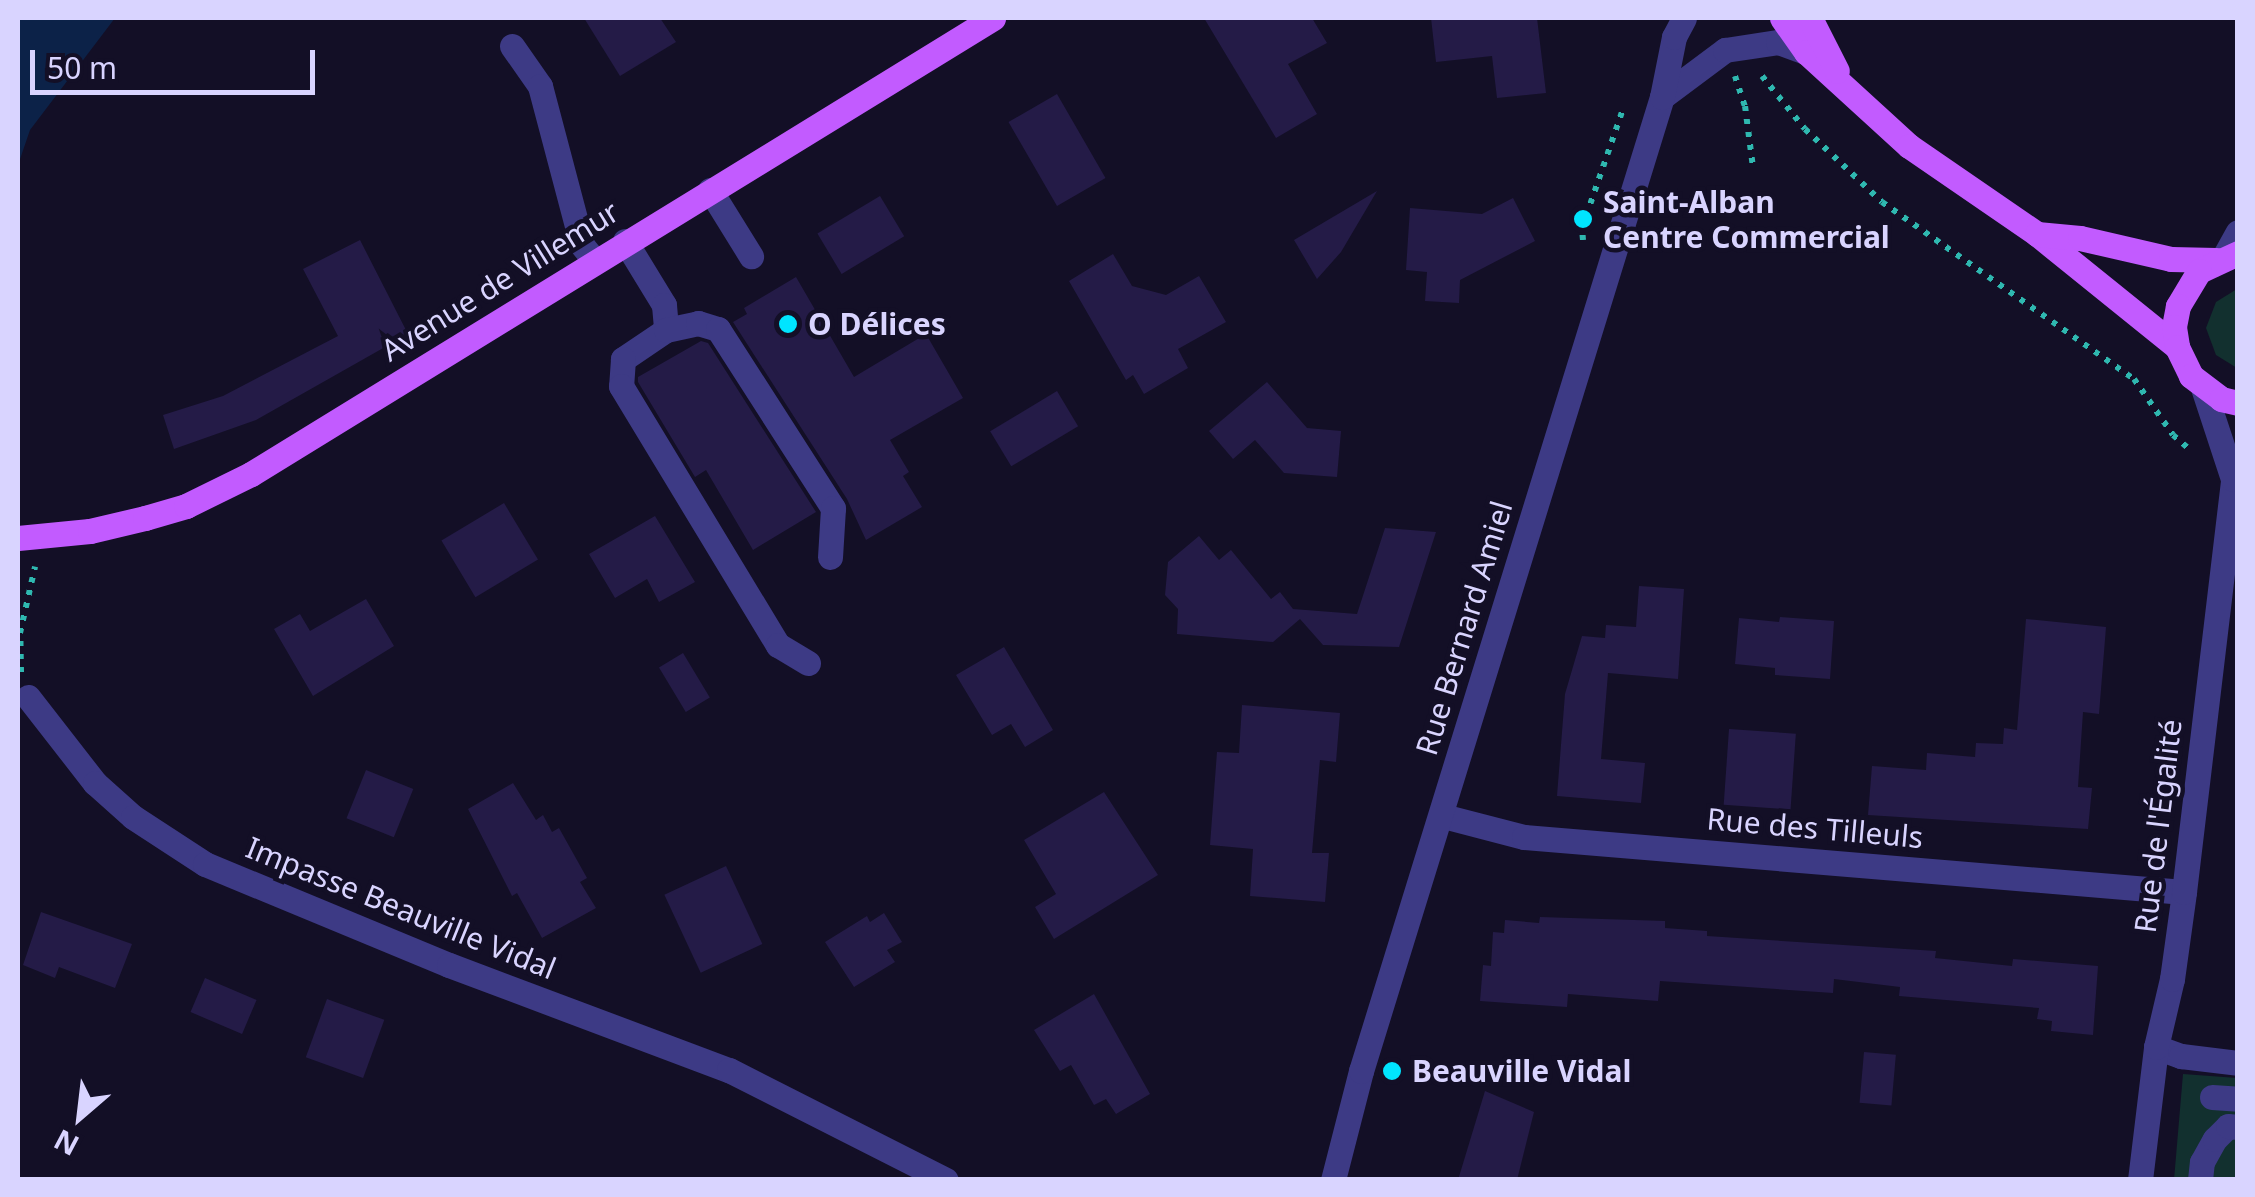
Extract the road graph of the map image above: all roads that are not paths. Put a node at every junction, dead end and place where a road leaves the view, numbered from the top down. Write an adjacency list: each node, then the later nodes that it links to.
1 (993, 18): 9 (main road, Avenue de Villemur)
2 (1684, 18): 8 (street, Rue Bernard Amiel)
3 (1782, 18): 6 (main road)
4 (1810, 18): 7 (main road)
5 (512, 46): 14 (street)
6 (1806, 52): 7 (main road); 8 (street)
7 (1841, 80): 10 (main road)
8 (1662, 97): 24 (street, Rue Bernard Amiel)
9 (710, 190): 11 (main road, Avenue de Villemur); 13 (street)
10 (2037, 234): 12 (main road); 16 (main road)
11 (625, 242): 14 (main road, Avenue de Villemur); 15 (street)
12 (2229, 250): 16 (main road)
13 (751, 256)
14 (594, 260): 20 (main road, Avenue de Villemur)
15 (666, 330): 21 (street); 22 (street)
16 (2177, 347): 17 (main road)
17 (2203, 388): 18 (main road); 19 (street, Rue de l'Égalité)
18 (2238, 403)
19 (2235, 476): 25 (street, Rue de l'Égalité)
20 (23, 538)
21 (830, 557)
22 (808, 663)
23 (28, 697): 29 (street, Impasse Beauville Vidal)
24 (1443, 816): 25 (street, Rue des Tilleuls); 30 (street, Rue Bernard Amiel)
25 (2184, 892): 26 (street, Rue de l'Égalité)
26 (2156, 1047): 27 (street); 31 (street, Rue de l'Égalité)
27 (2238, 1063)
28 (2238, 1127): 32 (street)
29 (946, 1180)
30 (1334, 1180)
31 (2140, 1180)
32 (2200, 1180)

